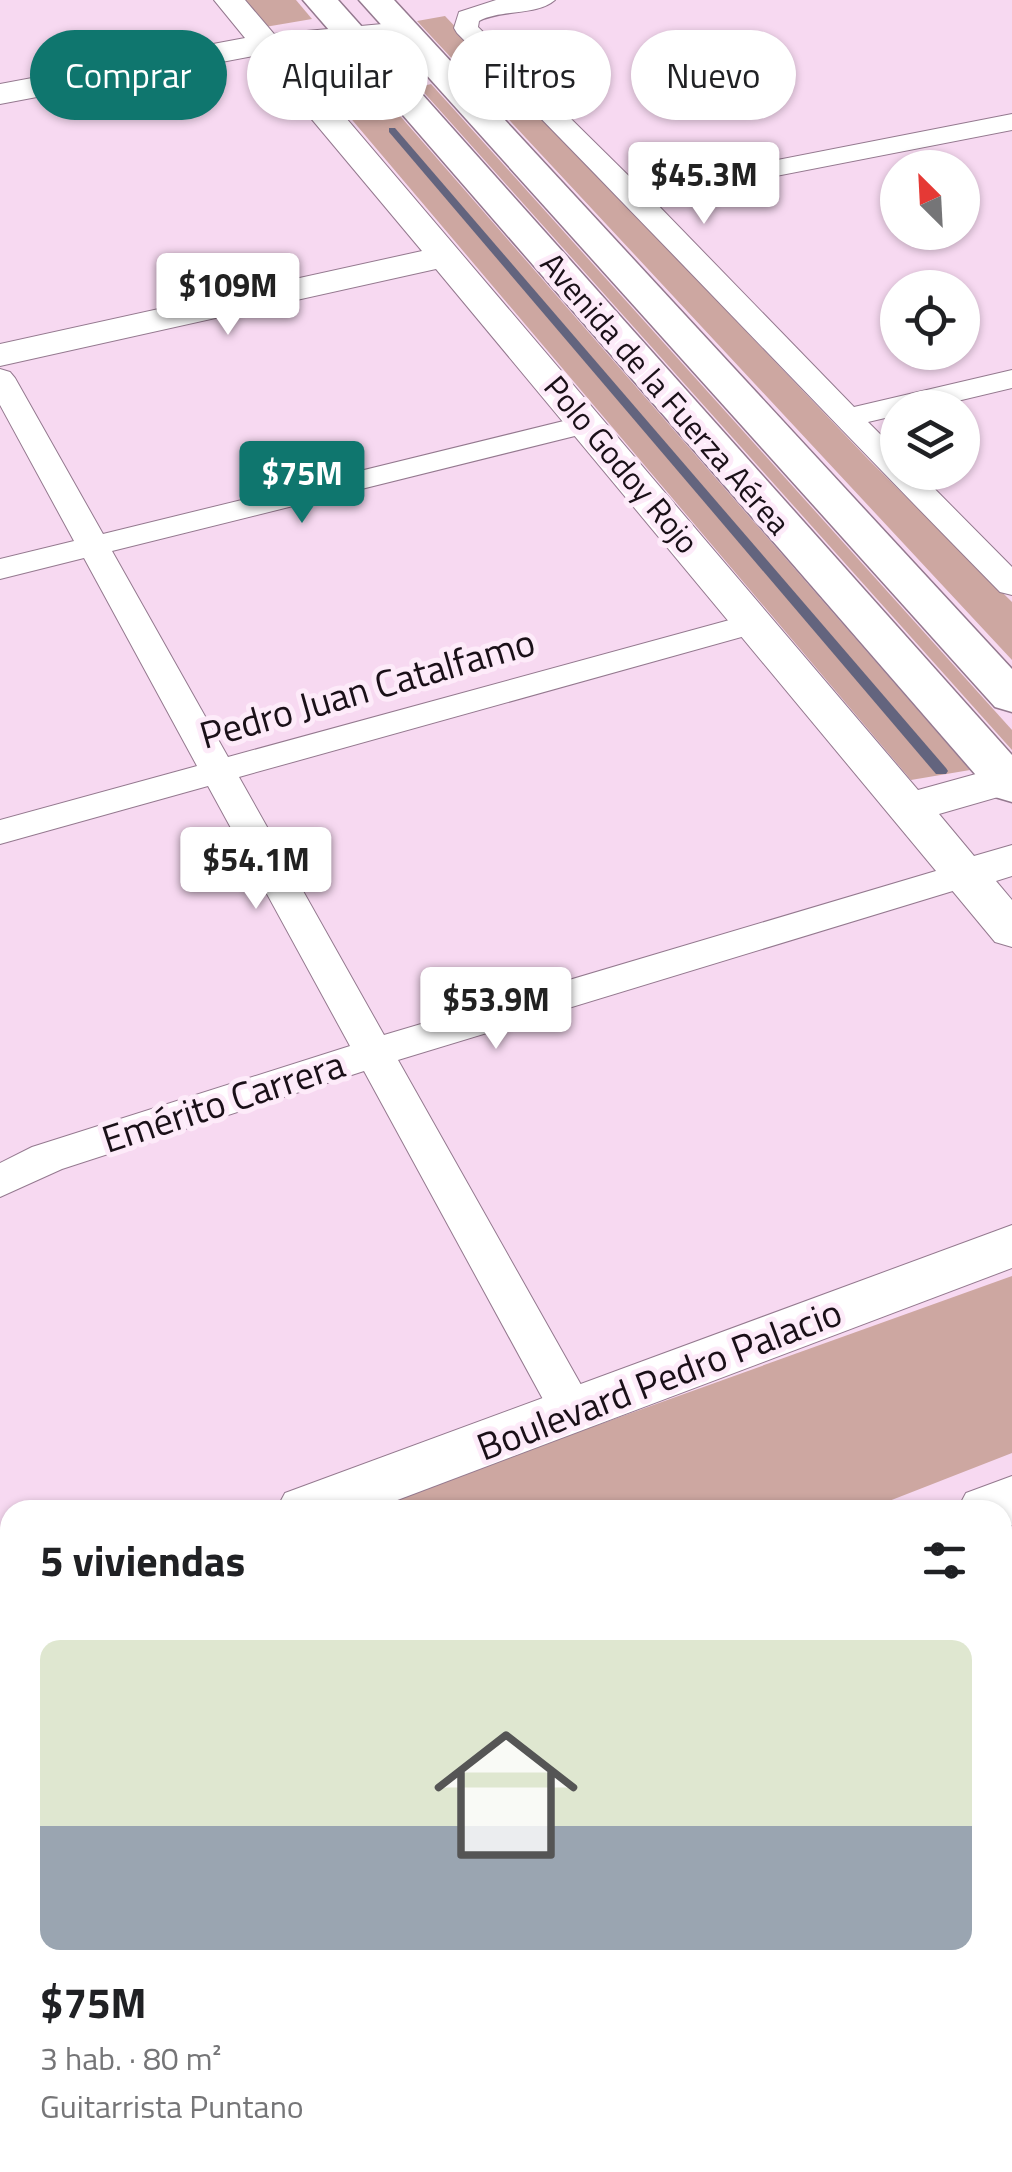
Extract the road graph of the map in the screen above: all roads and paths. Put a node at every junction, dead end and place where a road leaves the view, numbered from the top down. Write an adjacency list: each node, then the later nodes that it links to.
1 (228, 0): 5 (street, Polo Godoy Rojo)
2 (320, 0): 6 (main road, Avenida de la Fuerza Aérea)
3 (376, 0): 7 (main road, Avenida de la Fuerza Aérea)
4 (543, 0): 14 (street)
5 (253, 30)
6 (347, 30)
7 (404, 30)
8 (247, 47): 10 (street)
9 (428, 56): 27 (main road, Avenida de la Fuerza Aérea)
10 (0, 94)
11 (328, 120): 15 (street, Polo Godoy Rojo)
12 (426, 120): 29 (main road, Avenida de la Fuerza Aérea)
13 (1012, 122): 14 (street)
14 (634, 196): 19 (street)
15 (443, 258): 16 (street); 20 (street, Polo Godoy Rojo)
16 (0, 355)
17 (0, 378): 23 (street)
18 (1012, 379): 19 (street)
19 (845, 418): 21 (street)
20 (588, 424): 23 (street); 26 (street, Polo Godoy Rojo)
21 (880, 452)
22 (918, 490): 25 (street)
23 (94, 546): 24 (street); 28 (street)
24 (0, 569)
25 (1012, 585)
26 (756, 622): 28 (street, Pedro Juan Catalfamo); 30 (street, Polo Godoy Rojo)
27 (1012, 698)
28 (218, 774): 31 (street, Pedro Juan Catalfamo); 35 (street)
29 (1010, 781): 30 (street)
30 (911, 806): 33 (street, Polo Godoy Rojo)
31 (0, 832)
32 (1012, 860): 33 (street)
33 (966, 874): 34 (street, Polo Godoy Rojo); 35 (street, Emérito Carrera)
34 (1012, 931)
35 (373, 1053): 36 (street, Emérito Carrera); 38 (street)
36 (0, 1180)
37 (1012, 1246): 38 (street, Boulevard Pedro Palacio)
38 (573, 1412): 39 (street, Boulevard Pedro Palacio)
39 (332, 1500)

